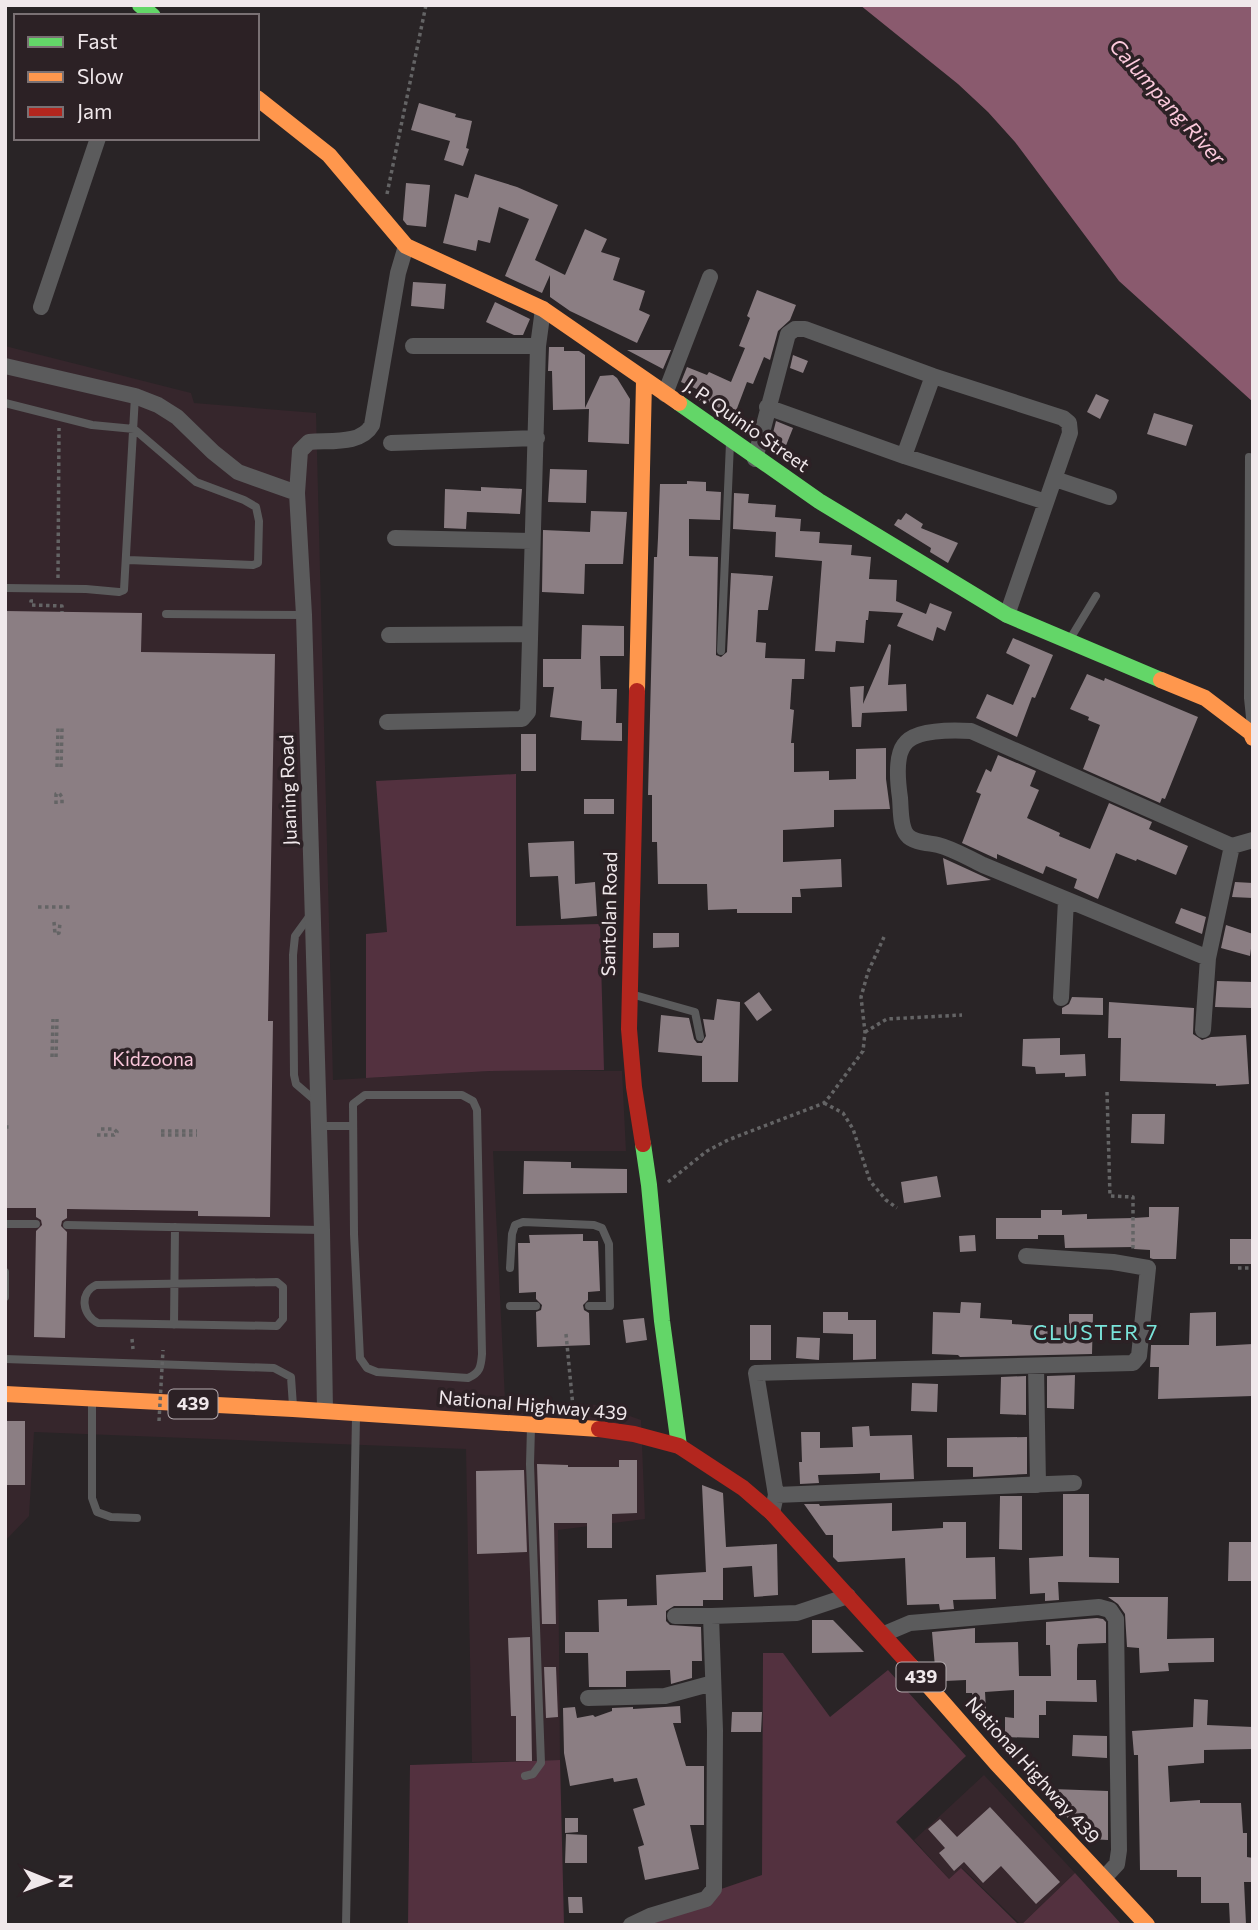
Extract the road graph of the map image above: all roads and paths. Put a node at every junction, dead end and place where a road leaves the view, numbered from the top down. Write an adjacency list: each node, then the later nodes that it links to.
1 (426, 5): 4 (path)
2 (259, 99): 4 (street, J. P. Quinio Street)
3 (97, 140): 7 (street)
4 (382, 217): 5 (street, J. P. Quinio Street)
5 (406, 246): 8 (street, J. P. Quinio Street); 27 (street, Juaning Road)
6 (710, 277): 14 (street)
7 (41, 307)
8 (543, 309): 10 (street); 13 (street, J. P. Quinio Street)
9 (413, 346): 10 (street)
10 (538, 346): 20 (street)
11 (5, 366): 15 (street)
12 (933, 376): 17 (street); 23 (street); 26 (street)
13 (644, 381): 14 (street, J. P. Quinio Street); 60 (street, Santolan Road)
14 (665, 394): 21 (street, J. P. Quinio Street)
15 (135, 396): 19 (lane); 27 (street)
16 (5, 403): 18 (lane)
17 (768, 407): 23 (street); 25 (street)
18 (59, 418): 19 (lane); 34 (path)
19 (134, 429): 32 (lane); 32 (lane)
20 (537, 438): 22 (street); 31 (street)
21 (730, 440): 25 (street, J. P. Quinio Street); 43 (lane)
22 (391, 443)
23 (904, 456): 29 (street)
24 (1249, 457): 46 (lane)
25 (755, 459): 39 (street, J. P. Quinio Street)
26 (1055, 479): 28 (street); 29 (street)
27 (297, 493): 38 (street, Juaning Road)
28 (1109, 496)
29 (1046, 502): 39 (street)
30 (395, 538): 31 (street)
31 (532, 541): 40 (street)
32 (128, 560): 34 (lane)
33 (5, 588): 34 (lane)
34 (58, 590): 36 (path)
35 (1096, 596): 42 (lane)
36 (62, 612)
37 (166, 614): 38 (lane)
38 (304, 615): 55 (street, Juaning Road)
39 (1007, 615): 42 (street, J. P. Quinio Street)
40 (530, 634): 41 (street); 44 (street)
41 (390, 635)
42 (1069, 641): 46 (street, J. P. Quinio Street)
43 (721, 651)
44 (387, 722)
45 (60, 728): 47 (path)
46 (1252, 735)
47 (59, 767)
48 (56, 804): 49 (path)
49 (62, 806)
50 (1253, 839): 51 (street)
51 (1231, 846): 52 (street); 59 (street)
52 (1066, 900): 59 (street); 61 (street)
53 (38, 907): 54 (path)
54 (71, 907)
55 (312, 912): 69 (street, Juaning Road); 69 (lane)
56 (54, 922): 57 (path)
57 (60, 923)
58 (884, 937): 65 (path)
59 (1208, 958): 64 (street)
60 (628, 993): 66 (lane); 77 (street, Santolan Road)
61 (1061, 998)
62 (962, 1015): 65 (path)
63 (55, 1019): 67 (path)
64 (1203, 1030)
65 (865, 1032): 70 (path)
66 (700, 1037)
67 (54, 1057)
68 (1107, 1092): 85 (path)
69 (317, 1102): 71 (street, Juaning Road)
70 (824, 1103): 77 (path); 78 (path)
71 (318, 1126): 72 (lane); 83 (street, Juaning Road)
72 (352, 1126): 72 (lane)
73 (102, 1129): 76 (path)
74 (161, 1133): 75 (path)
75 (197, 1133)
76 (97, 1135)
77 (649, 1185): 110 (street, Santolan Road)
78 (898, 1208)
79 (5, 1224): 80 (lane)
80 (36, 1224)
81 (67, 1225): 82 (lane)
82 (175, 1227): 83 (lane); 90 (lane)
83 (322, 1230): 106 (street, Juaning Road)
84 (1026, 1256): 85 (street)
85 (1132, 1265): 101 (street)
86 (510, 1268): 94 (lane)
87 (1238, 1268): 88 (path)
88 (1253, 1268)
89 (5, 1272): 91 (lane)
90 (174, 1284): 95 (lane); 95 (lane); 95 (lane)
91 (5, 1297)
92 (510, 1306): 93 (lane)
93 (536, 1306)
94 (589, 1306)
95 (174, 1325)
96 (566, 1334): 103 (path)
97 (132, 1339): 98 (path)
98 (133, 1349)
99 (163, 1350): 108 (path, bridge)
100 (5, 1359): 105 (lane)
101 (1036, 1366): 112 (street); 113 (street)
102 (5, 1394): 104 (street, National Highway 439 / 439)
103 (572, 1397)
104 (92, 1399): 105 (street, National Highway 439 / 439); 115 (lane)
105 (293, 1409): 106 (street, National Highway 439 / 439)
106 (325, 1411): 107 (street, National Highway 439 / 439)
107 (356, 1413): 109 (street, National Highway 439 / 439); 124 (lane)
108 (159, 1422)
109 (531, 1424): 110 (street, National Highway 439 / 439); 122 (lane)
110 (679, 1446): 114 (street, National Highway 439 / 439)
111 (1074, 1483): 112 (street)
112 (1038, 1485): 113 (street)
113 (776, 1494): 114 (street)
114 (772, 1513): 116 (street, National Highway 439 / 439)
115 (137, 1518)
116 (848, 1596): 118 (street); 119 (street, National Highway 439 / 439)
117 (675, 1616): 118 (street)
118 (711, 1616): 120 (street)
119 (884, 1634): 123 (street, National Highway 439 / 439); 123 (street)
120 (713, 1683): 121 (street); 125 (street)
121 (588, 1698)
122 (525, 1776)
123 (1104, 1878): 126 (street, National Highway 439 / 439)
124 (346, 1925)
125 (631, 1925)
126 (1147, 1925)

